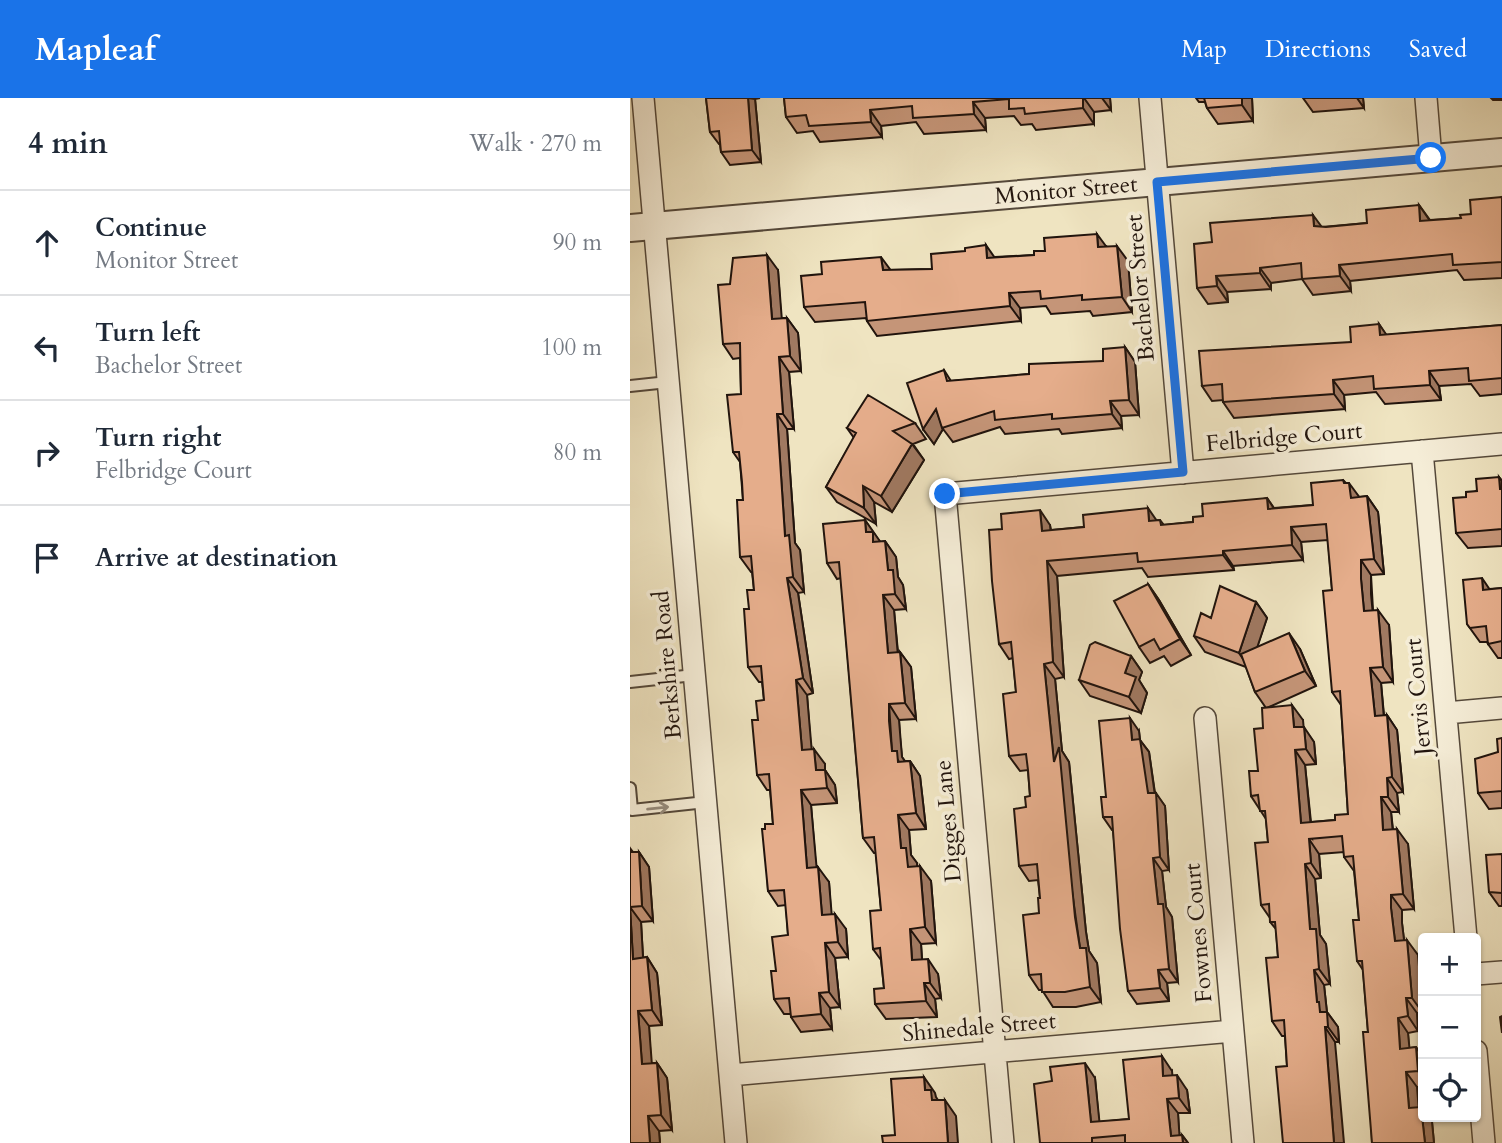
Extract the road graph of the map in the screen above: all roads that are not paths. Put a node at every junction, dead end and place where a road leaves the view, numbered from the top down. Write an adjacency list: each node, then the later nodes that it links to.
1 (643, 98): 7 (street, Berkshire Road)
2 (1150, 98): 6 (street, Bachelor Street)
3 (1426, 98): 5 (street)
4 (1502, 152): 5 (street, Monitor Street)
5 (1431, 158): 6 (street, Monitor Street)
6 (1157, 182): 7 (street, Monitor Street); 12 (street, Bachelor Street)
7 (642, 227): 8 (street, Berkshire Road)
8 (668, 382): 9 (lane); 14 (street, Berkshire Road)
9 (630, 386)
10 (1502, 444): 11 (street, Felbridge Court)
11 (1422, 451): 12 (street, Felbridge Court); 17 (street, Jervis Court)
12 (1183, 472): 13 (street, Felbridge Court)
13 (945, 494): 25 (street, Digges Lane)
14 (695, 676): 15 (lane); 20 (street, Berkshire Road)
15 (630, 682)
16 (1502, 708): 17 (street)
17 (1446, 713): 21 (street, Jervis Court)
18 (1205, 718): 24 (street, Fownes Court)
19 (630, 788): 20 (lane, one-way to 20)
20 (706, 802): 27 (street, Berkshire Road)
21 (1466, 933)
22 (1502, 972): 23 (street)
23 (1481, 974)
24 (1233, 1031): 25 (street, Shinedale Street); 30 (street, Fownes Court)
25 (995, 1052): 27 (street, Shinedale Street); 29 (street, Digges Lane)
26 (1477, 1059): 31 (street)
27 (730, 1075): 28 (street, Berkshire Road)
28 (736, 1143)
29 (1003, 1143)
30 (1243, 1143)
31 (1484, 1143)

